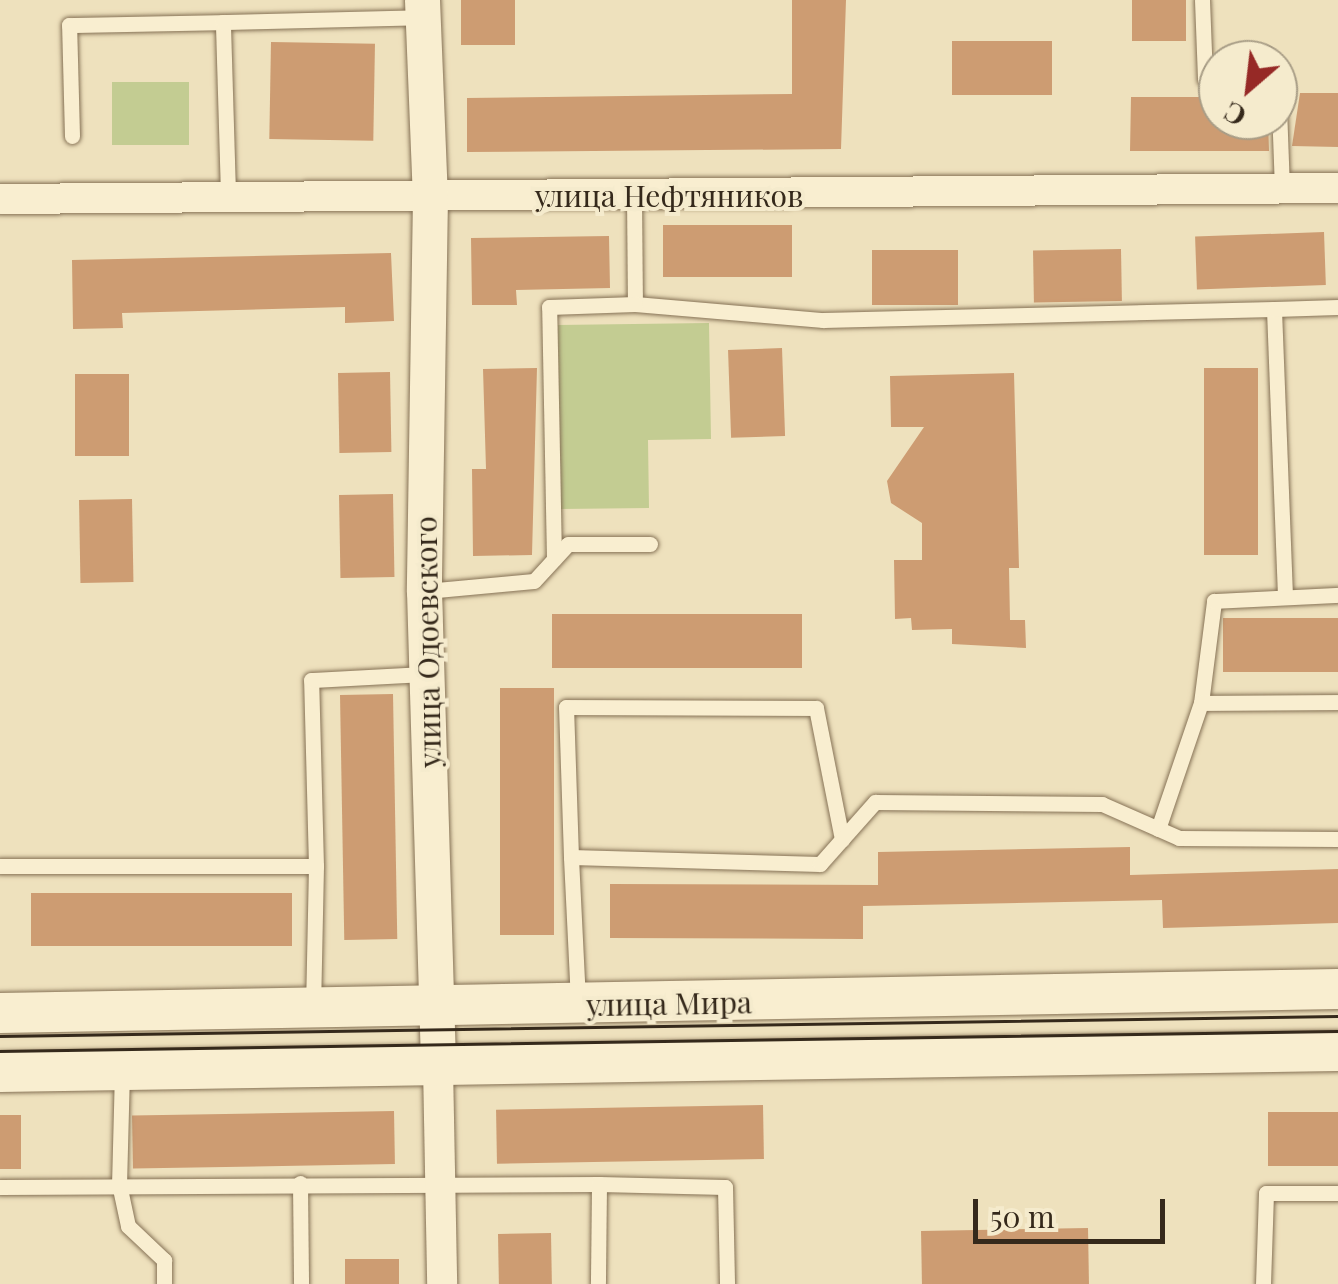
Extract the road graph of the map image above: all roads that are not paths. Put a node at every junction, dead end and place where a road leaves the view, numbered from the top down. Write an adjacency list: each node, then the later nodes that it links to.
1 (1202, 0): 4 (lane)
2 (423, 9): 3 (lane); 11 (street, улица Одоевского)
3 (224, 22): 5 (lane); 9 (lane)
4 (1204, 40)
5 (72, 136)
6 (1280, 140): 8 (lane)
7 (1338, 188): 8 (street, улица Нефтяников)
8 (1282, 189): 10 (street, улица Нефтяников)
9 (228, 194): 11 (street, улица Нефтяников); 12 (street, улица Нефтяников)
10 (634, 195): 11 (street, улица Нефтяников); 13 (lane)
11 (430, 196): 18 (street, улица Одоевского)
12 (0, 200)
13 (635, 304): 15 (lane); 17 (lane)
14 (1338, 307): 15 (lane)
15 (1274, 310): 20 (lane)
16 (650, 544): 17 (lane)
17 (554, 560): 18 (lane)
18 (424, 591): 21 (street, улица Одоевского)
19 (1338, 595): 20 (lane)
20 (1285, 596): 23 (lane)
21 (426, 674): 29 (lane); 32 (street, улица Одоевского)
22 (1338, 702): 23 (lane)
23 (1201, 703): 24 (lane)
24 (1158, 829): 25 (lane); 26 (lane)
25 (842, 839): 27 (lane); 27 (lane)
26 (1338, 839)
27 (571, 857): 31 (lane)
28 (0, 866): 29 (lane)
29 (316, 866): 33 (lane)
30 (1338, 989): 31 (main road, улица Мира)
31 (578, 1004): 32 (main road, улица Мира)
32 (437, 1007): 33 (main road, улица Мира); 36 (street, улица Одоевского)
33 (313, 1008): 34 (main road, улица Мира)
34 (0, 1013)
35 (1338, 1052): 36 (main road, улица Мира)
36 (438, 1066): 37 (main road, улица Мира); 39 (street, улица Одоевского)
37 (122, 1070): 38 (main road, улица Мира); 41 (lane)
38 (0, 1072)
39 (440, 1181): 40 (lane); 42 (lane); 47 (street, улица Одоевского)
40 (300, 1182): 41 (lane); 46 (lane)
41 (119, 1184): 43 (lane); 45 (lane)
42 (599, 1184): 48 (lane); 49 (lane)
43 (0, 1187)
44 (1338, 1193): 50 (lane)
45 (164, 1284)
46 (301, 1284)
47 (442, 1284)
48 (598, 1284)
49 (727, 1284)
50 (1263, 1284)

